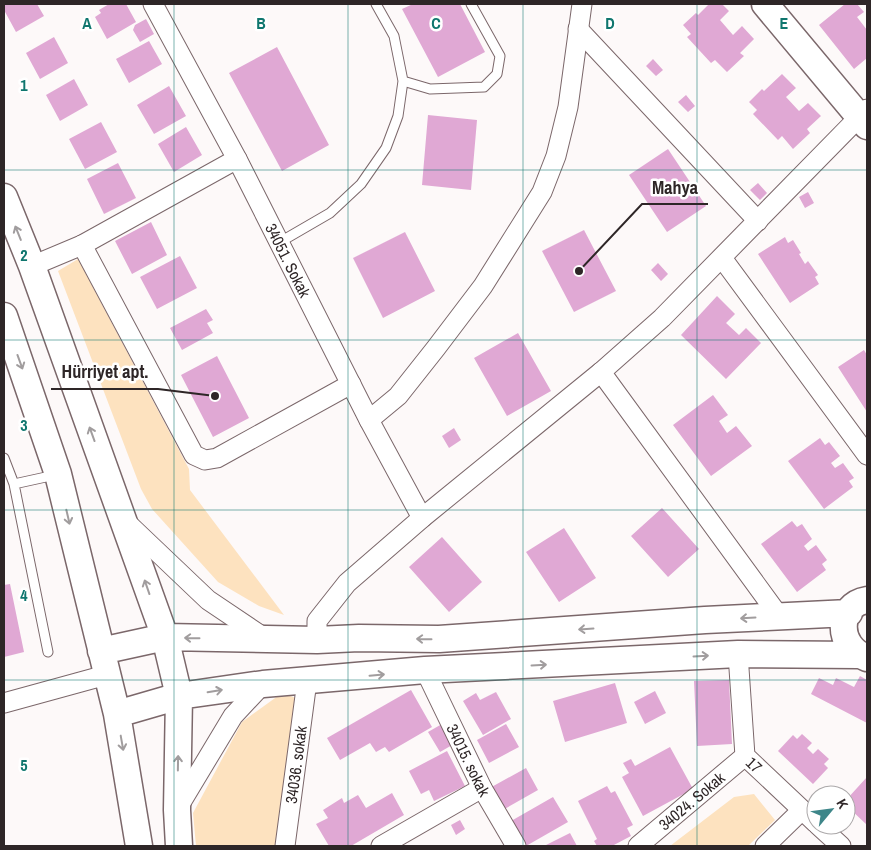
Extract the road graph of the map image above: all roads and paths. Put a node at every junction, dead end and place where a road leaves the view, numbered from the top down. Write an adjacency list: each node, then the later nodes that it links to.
1 (154, 4): 9 (street, 34051. Sokak)
2 (376, 4): 7 (lane)
3 (471, 4): 7 (lane)
4 (582, 4): 6 (street)
5 (765, 4): 8 (street)
6 (578, 29): 11 (street); 19 (street)
7 (403, 80): 12 (lane)
8 (865, 118): 11 (street)
9 (237, 159): 12 (street, 34051. Sokak); 13 (street)
10 (4, 197): 15 (street, one-way to 10)
11 (758, 221): 14 (street)
12 (280, 242): 18 (street, 34051. Sokak)
13 (82, 245): 15 (street); 18 (street)
14 (722, 258): 17 (street); 20 (street)
15 (32, 266): 25 (street, one-way to 15)
16 (4, 316): 22 (street, one-way to 22)
17 (601, 372): 24 (street); 27 (street)
18 (352, 384): 19 (street, 34051. Sokak)
19 (369, 420): 24 (street, 34051. Sokak)
20 (867, 455)
21 (4, 458): 23 (lane)
22 (58, 474): 23 (lane); 34 (street, one-way to 34)
23 (14, 484): 31 (lane)
24 (422, 518): 30 (street)
25 (123, 520): 28 (street, one-way to 25); 29 (street)
26 (862, 602): 27 (street); 33 (street)
27 (779, 616): 30 (street, one-way to 30)
28 (165, 637): 29 (street, one-way to 28); 34 (street); 38 (street)
29 (266, 640): 30 (street)
30 (317, 640)
31 (48, 652)
32 (738, 654): 33 (street); 35 (street, one-way to 32); 41 (street, 17)
33 (863, 657)
34 (104, 663): 39 (street); 40 (street)
35 (425, 670): 36 (street, one-way to 35); 42 (street, 34015. sokak)
36 (307, 681): 37 (street); 50 (street, 34036. sokak)
37 (263, 684): 38 (street, one-way to 37); 43 (street)
38 (179, 696): 40 (street); 43 (street, one-way to 38)
39 (4, 702)
40 (117, 714): 48 (street, one-way to 48)
41 (745, 756): 44 (street, 17); 52 (street, 34024. Sokak)
42 (482, 788): 47 (street); 51 (street, 34015. sokak)
43 (177, 810): 49 (street)
44 (802, 810): 45 (street, 17); 53 (street)
45 (806, 814)
46 (829, 835): 54 (street, 17)
47 (386, 845)
48 (139, 846)
49 (179, 846)
50 (285, 846)
51 (516, 846)
52 (638, 846)
53 (765, 846)
54 (841, 846)

